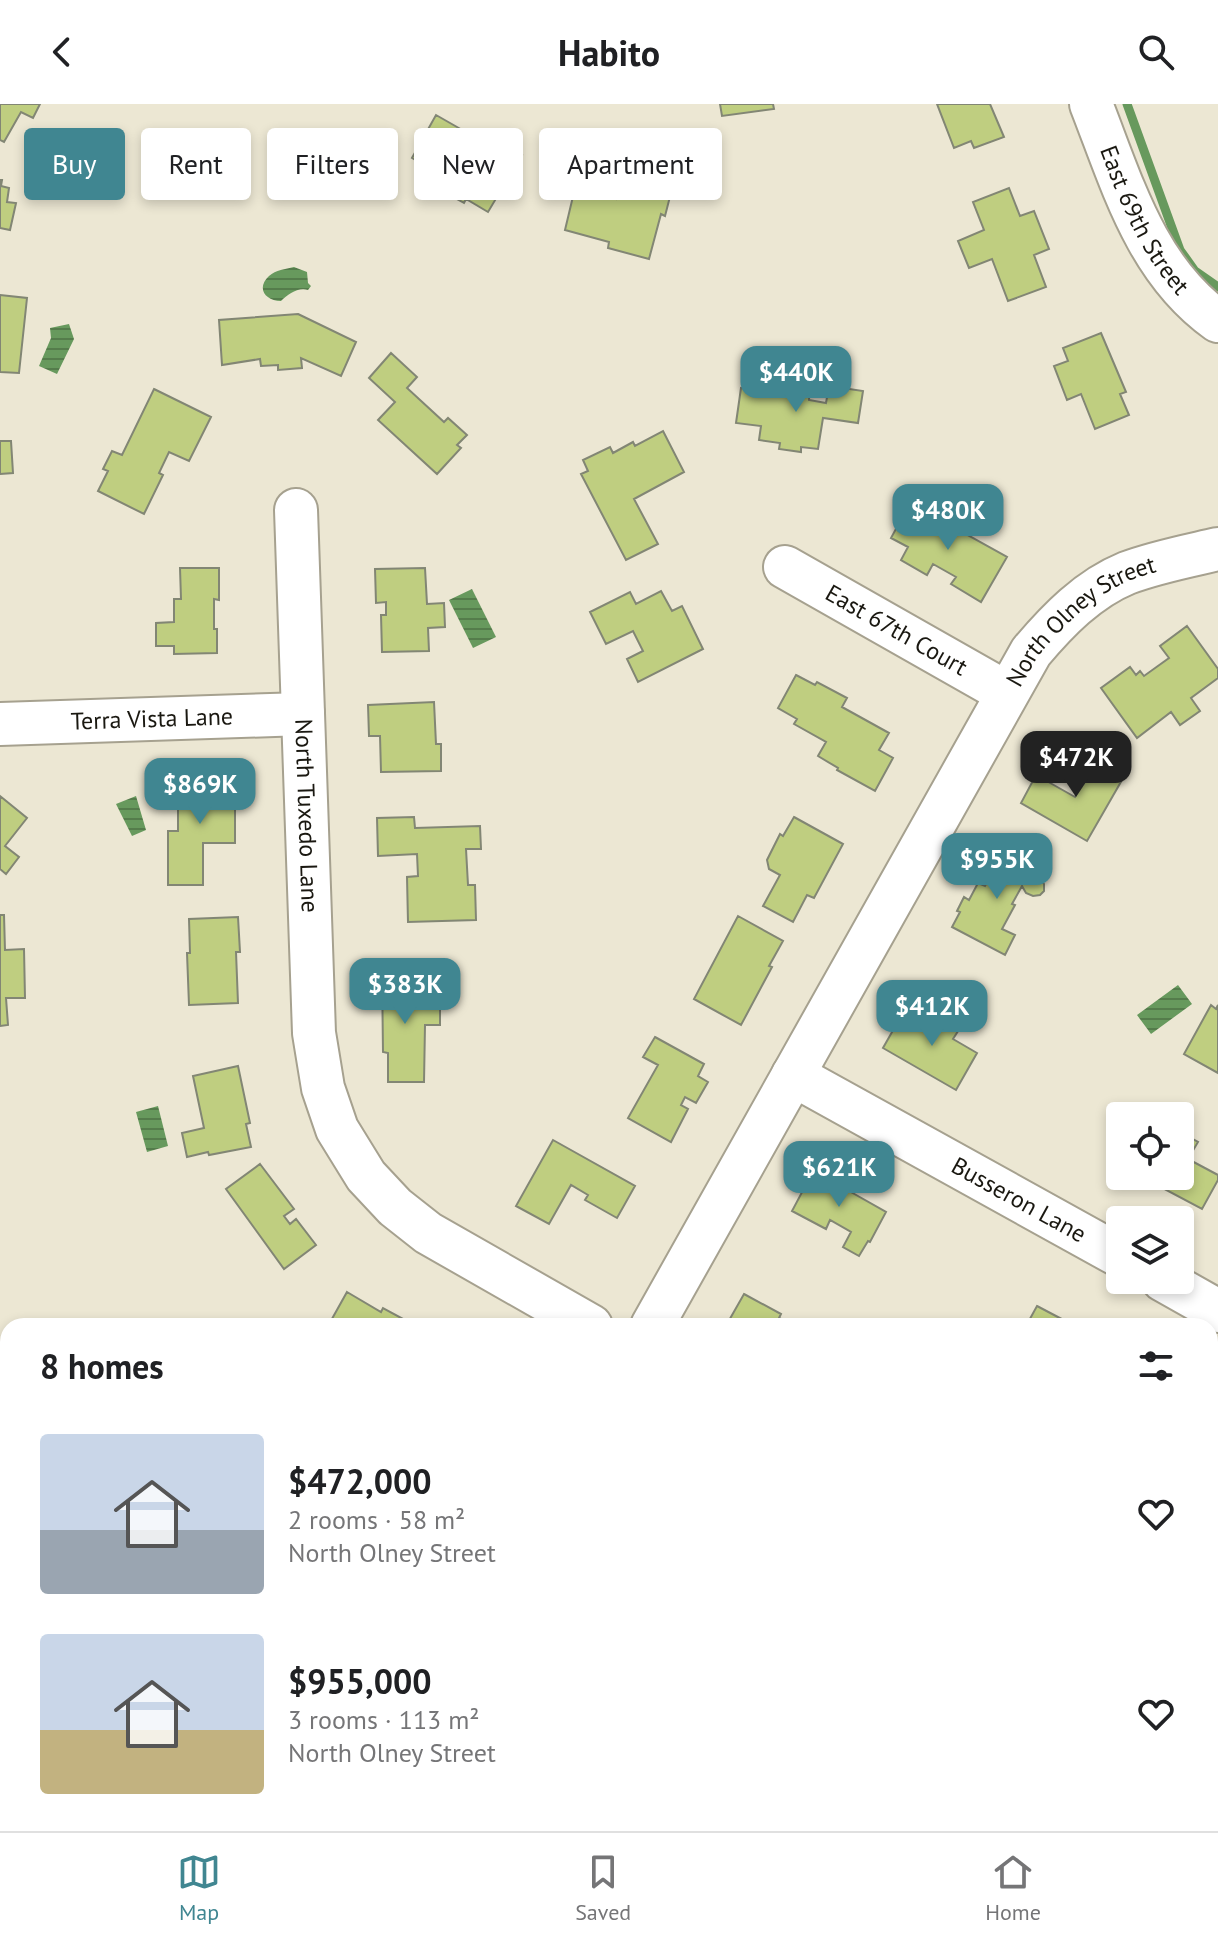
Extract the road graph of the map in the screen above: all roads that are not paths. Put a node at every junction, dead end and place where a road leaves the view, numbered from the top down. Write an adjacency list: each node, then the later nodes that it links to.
1 (1091, 104): 2 (street, East 69th Street)
2 (1218, 321)
3 (296, 510): 7 (street, North Tuxedo Lane)
4 (1218, 549): 6 (street, North Olney Street)
5 (785, 567): 6 (street, East 67th Court)
6 (1007, 693): 9 (street, North Olney Street)
7 (303, 714): 8 (street, Terra Vista Lane); 13 (street, North Tuxedo Lane)
8 (0, 724)
9 (793, 1075): 10 (street, Busseron Lane); 14 (street, North Olney Street)
10 (1106, 1248)
11 (1186, 1294): 12 (street)
12 (1218, 1314)
13 (577, 1318)
14 (656, 1318)

